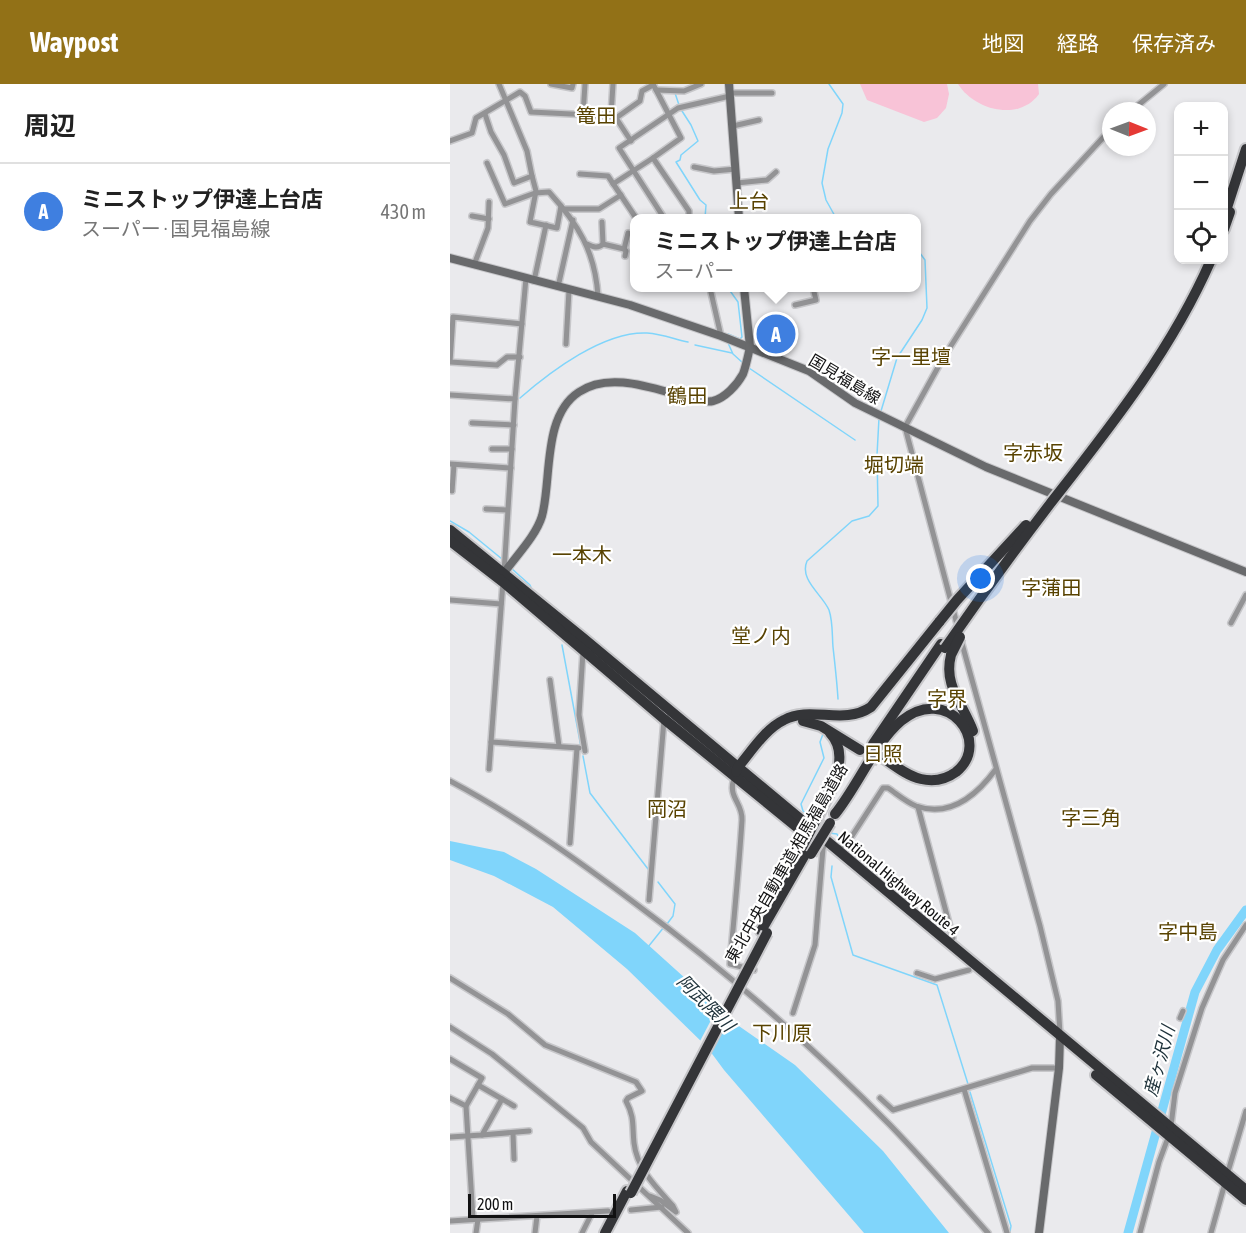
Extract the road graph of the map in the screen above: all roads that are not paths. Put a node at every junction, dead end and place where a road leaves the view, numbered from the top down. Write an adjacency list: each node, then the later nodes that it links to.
1 (499, 84): 15 (street)
2 (520, 84): 12 (street)
3 (551, 84): 4 (street)
4 (573, 84)
5 (585, 84): 18 (street)
6 (613, 84): 20 (street)
7 (700, 84): 11 (street)
8 (729, 84): 14 (main road)
9 (1164, 84): 16 (street)
10 (654, 86): 11 (street); 19 (street); 20 (street)
11 (686, 87)
12 (520, 92): 15 (street); 18 (street)
13 (772, 93): 14 (street)
14 (730, 94): 19 (street); 22 (main road)
15 (506, 99): 17 (street); 35 (street)
16 (1142, 102)
17 (485, 114): 24 (street); 35 (street)
18 (583, 115): 20 (street)
19 (668, 115): 25 (street); 27 (street)
20 (613, 117): 25 (street)
21 (759, 120): 22 (street)
22 (733, 126): 31 (main road)
23 (1102, 138): 79 (street)
24 (450, 141)
25 (631, 141): 32 (street)
26 (1246, 149): 42 (highway)
27 (653, 158): 32 (street); 45 (street)
28 (487, 163): 38 (street)
29 (1246, 166): 48 (highway)
30 (694, 167): 31 (street)
31 (736, 169): 36 (main road)
32 (633, 171): 37 (street); 44 (street)
33 (776, 172): 36 (street)
34 (580, 174): 37 (street)
35 (532, 176): 38 (street)
36 (737, 183): 46 (main road)
37 (614, 184): 39 (street)
38 (535, 193): 41 (street); 52 (street)
39 (621, 195): 41 (street); 43 (street)
40 (489, 202): 49 (street)
41 (563, 208): 50 (street); 52 (street)
42 (1226, 210)
43 (633, 214)
44 (661, 214)
45 (689, 214)
46 (739, 214)
47 (472, 216): 49 (street)
48 (1228, 218)
49 (489, 219): 61 (street)
50 (573, 220): 54 (street); 63 (street)
51 (602, 222): 55 (street)
52 (546, 225): 62 (street)
53 (628, 233): 56 (street)
54 (587, 244): 55 (street); 68 (street)
55 (603, 244): 56 (street)
56 (624, 249): 57 (street)
57 (625, 256)
58 (450, 258): 61 (main road, 国見福島線)
59 (1204, 264): 88 (highway, 東北中央自動車道;相馬福島道路, bridge)
60 (1209, 264): 88 (highway, 東北中央自動車道;相馬福島道路, bridge)
61 (474, 265): 62 (main road, 国見福島線)
62 (530, 279): 63 (main road, 国見福島線); 70 (street)
63 (558, 286): 64 (main road, 国見福島線)
64 (569, 290): 68 (main road, 国見福島線); 72 (street)
65 (711, 292): 71 (street)
66 (744, 292): 73 (main road)
67 (814, 292): 69 (street)
68 (598, 296): 71 (main road, 国見福島線)
69 (795, 304)
70 (522, 324): 74 (street); 74 (street)
71 (721, 336): 73 (main road, 国見福島線)
72 (566, 344)
73 (750, 347): 79 (main road, 国見福島線); 91 (main road)
74 (520, 357): 76 (street)
75 (450, 395): 76 (street)
76 (515, 399): 78 (street)
77 (472, 423): 78 (street)
78 (514, 425): 81 (street)
79 (905, 428): 90 (main road, 国見福島線); 106 (street)
80 (492, 448): 81 (street)
81 (512, 449): 83 (street)
82 (452, 464): 83 (street); 84 (street)
83 (511, 468): 86 (street)
84 (452, 491)
85 (486, 509): 86 (street)
86 (507, 510): 91 (street)
87 (450, 530): 91 (highway, National Highway Route 4)
88 (1027, 530): 97 (highway, 東北中央自動車道;相馬福島道路, bridge); 99 (highway, bridge)
89 (450, 541): 91 (highway, National Highway Route 4)
90 (1246, 572)
91 (503, 578): 94 (street); 96 (highway, National Highway Route 4)
92 (1246, 595): 95 (street)
93 (450, 600): 94 (street)
94 (501, 604): 102 (street)
95 (1231, 623)
96 (583, 644): 100 (highway, National Highway Route 4); 104 (street); 107 (highway, National Highway Route 4)
97 (945, 649): 110 (highway, 東北中央自動車道;相馬福島道路); 110 (highway)
98 (550, 680): 103 (street)
99 (813, 716): 101 (highway); 107 (highway)
100 (664, 719): 107 (highway, National Highway Route 4); 115 (street)
101 (821, 726): 107 (highway); 110 (highway)
102 (491, 742): 103 (street); 105 (street)
103 (559, 746): 104 (street)
104 (577, 748): 111 (street)
105 (489, 769)
106 (996, 770): 109 (street); 127 (street)
107 (739, 772): 112 (highway, National Highway Route 4); 119 (street)
108 (450, 781): 163 (street)
109 (918, 807): 114 (street); 118 (street)
110 (827, 819): 113 (highway, bridge)
111 (570, 843)
112 (825, 845): 114 (highway, National Highway Route 4); 120 (highway, National Highway Route 4); 124 (street)
113 (807, 851): 117 (highway, 東北中央自動車道;相馬福島道路); 117 (highway, 東北中央自動車道;相馬福島道路)
114 (837, 851): 118 (highway, National Highway Route 4)
115 (649, 900)
116 (1246, 925): 139 (street)
117 (764, 932): 147 (highway, 東北中央自動車道;相馬福島道路)
118 (948, 944): 127 (highway, National Highway Route 4)
119 (754, 970)
120 (969, 970): 121 (street); 127 (highway, National Highway Route 4)
121 (917, 973)
122 (450, 978): 148 (street)
123 (1183, 1011): 125 (street)
124 (793, 1013)
125 (1180, 1018)
126 (450, 1028): 148 (street)
127 (1060, 1041): 129 (main road); 139 (highway, National Highway Route 4)
128 (450, 1059): 130 (street)
129 (1059, 1068): 131 (street); 165 (main road)
130 (478, 1085): 134 (street); 135 (street)
131 (964, 1089): 133 (street); 164 (street)
132 (450, 1098): 135 (street)
133 (880, 1098)
134 (502, 1099): 136 (street); 141 (street)
135 (466, 1106): 142 (street)
136 (514, 1106)
137 (1246, 1111): 145 (street)
138 (529, 1131): 140 (street)
139 (1169, 1131): 145 (highway, National Highway Route 4); 166 (street)
140 (513, 1133): 141 (street); 144 (street)
141 (482, 1135): 142 (street)
142 (468, 1136): 143 (street); 155 (street)
143 (450, 1137)
144 (514, 1159)
145 (1226, 1179): 146 (highway, National Highway Route 4); 149 (highway, National Highway Route 4); 167 (street)
146 (1246, 1190)
147 (629, 1192): 160 (highway, 東北中央自動車道;相馬福島道路); 161 (highway, 東北中央自動車道;相馬福島道路)
148 (650, 1196): 150 (street)
149 (1246, 1200)
150 (662, 1207): 151 (street); 162 (street)
151 (631, 1209)
152 (608, 1211): 153 (street)
153 (592, 1213): 154 (street); 159 (street)
154 (537, 1216): 155 (street); 158 (street)
155 (475, 1219): 156 (street); 157 (street)
156 (450, 1221)
157 (476, 1233)
158 (535, 1233)
159 (582, 1233)
160 (604, 1233)
161 (610, 1233)
162 (688, 1233)
163 (988, 1233)
164 (1007, 1233)
165 (1039, 1233)
166 (1140, 1233)
167 (1211, 1233)

